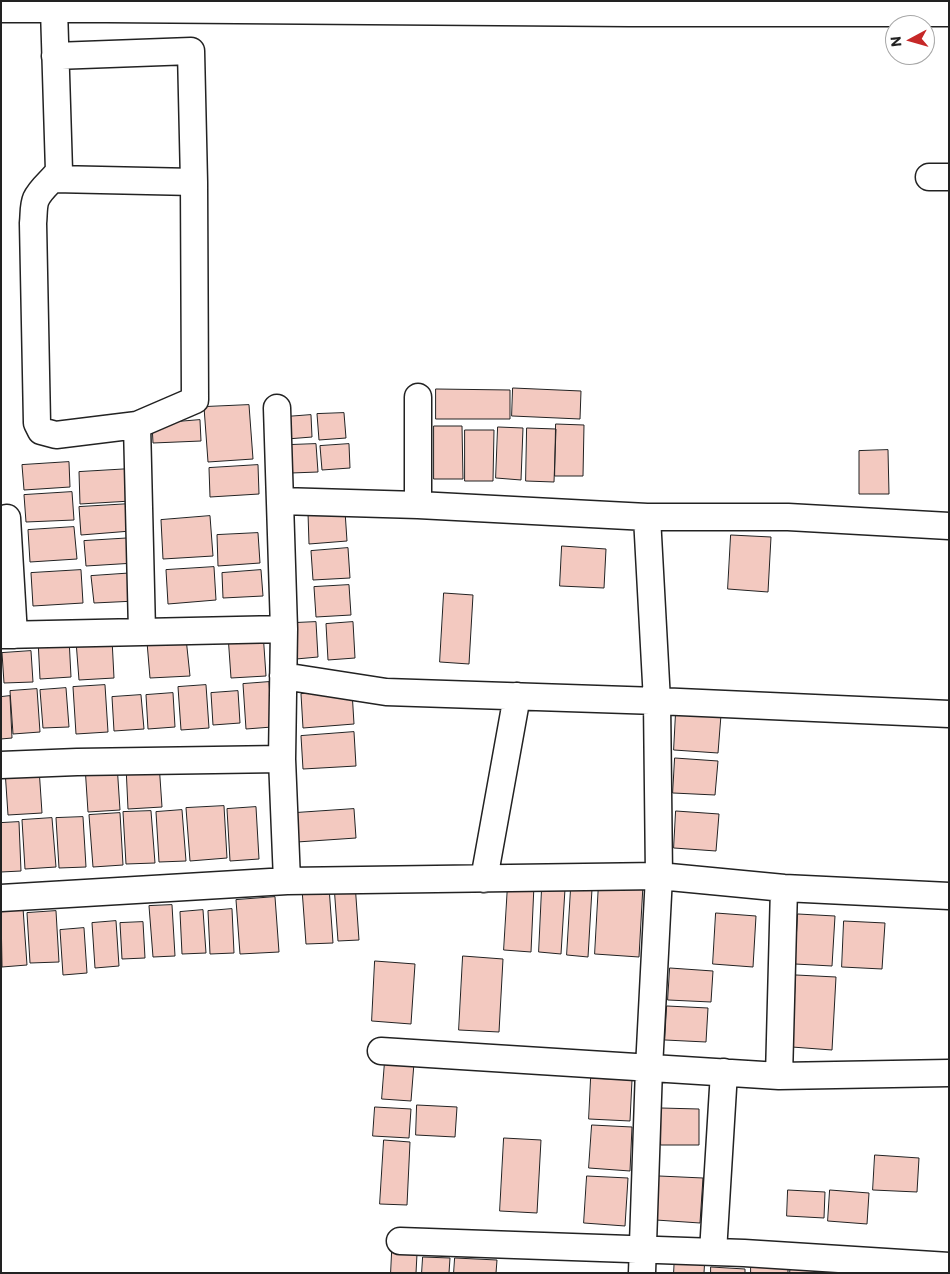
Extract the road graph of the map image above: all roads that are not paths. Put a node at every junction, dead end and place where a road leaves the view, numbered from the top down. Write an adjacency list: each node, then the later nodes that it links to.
1 (107, 5): 2 (street); 4 (street)
2 (629, 7): 5 (street)
3 (1, 9): 4 (street)
4 (54, 9): 6 (street)
5 (949, 12)
6 (55, 56): 7 (street); 8 (street)
7 (54, 179): 8 (street); 11 (street)
8 (194, 182): 11 (street)
9 (418, 397): 13 (street)
10 (277, 408): 12 (street)
11 (138, 437): 18 (street)
12 (280, 501): 13 (street); 17 (street)
13 (418, 505): 14 (street)
14 (647, 517): 16 (street); 22 (street)
15 (7, 518): 19 (street)
16 (949, 526)
17 (284, 629): 18 (street); 20 (street)
18 (142, 631): 19 (street)
19 (8, 635)
20 (283, 676): 21 (street); 24 (street)
21 (516, 696): 22 (street); 27 (street)
22 (657, 701): 23 (street); 26 (street)
23 (949, 714)
24 (282, 758): 25 (street); 28 (street)
25 (1, 765)
26 (660, 876): 27 (street); 29 (street); 33 (street)
27 (484, 878): 28 (street)
28 (287, 881): 31 (street)
29 (784, 888): 30 (street); 36 (street)
30 (949, 896)
31 (1, 898)
32 (381, 1051): 33 (street)
33 (649, 1068): 34 (street); 39 (street)
34 (724, 1072): 36 (street); 38 (street)
35 (949, 1073): 36 (street)
36 (779, 1076)
37 (400, 1241): 39 (street)
38 (713, 1252): 39 (street); 40 (street)
39 (642, 1261)
40 (949, 1266)

